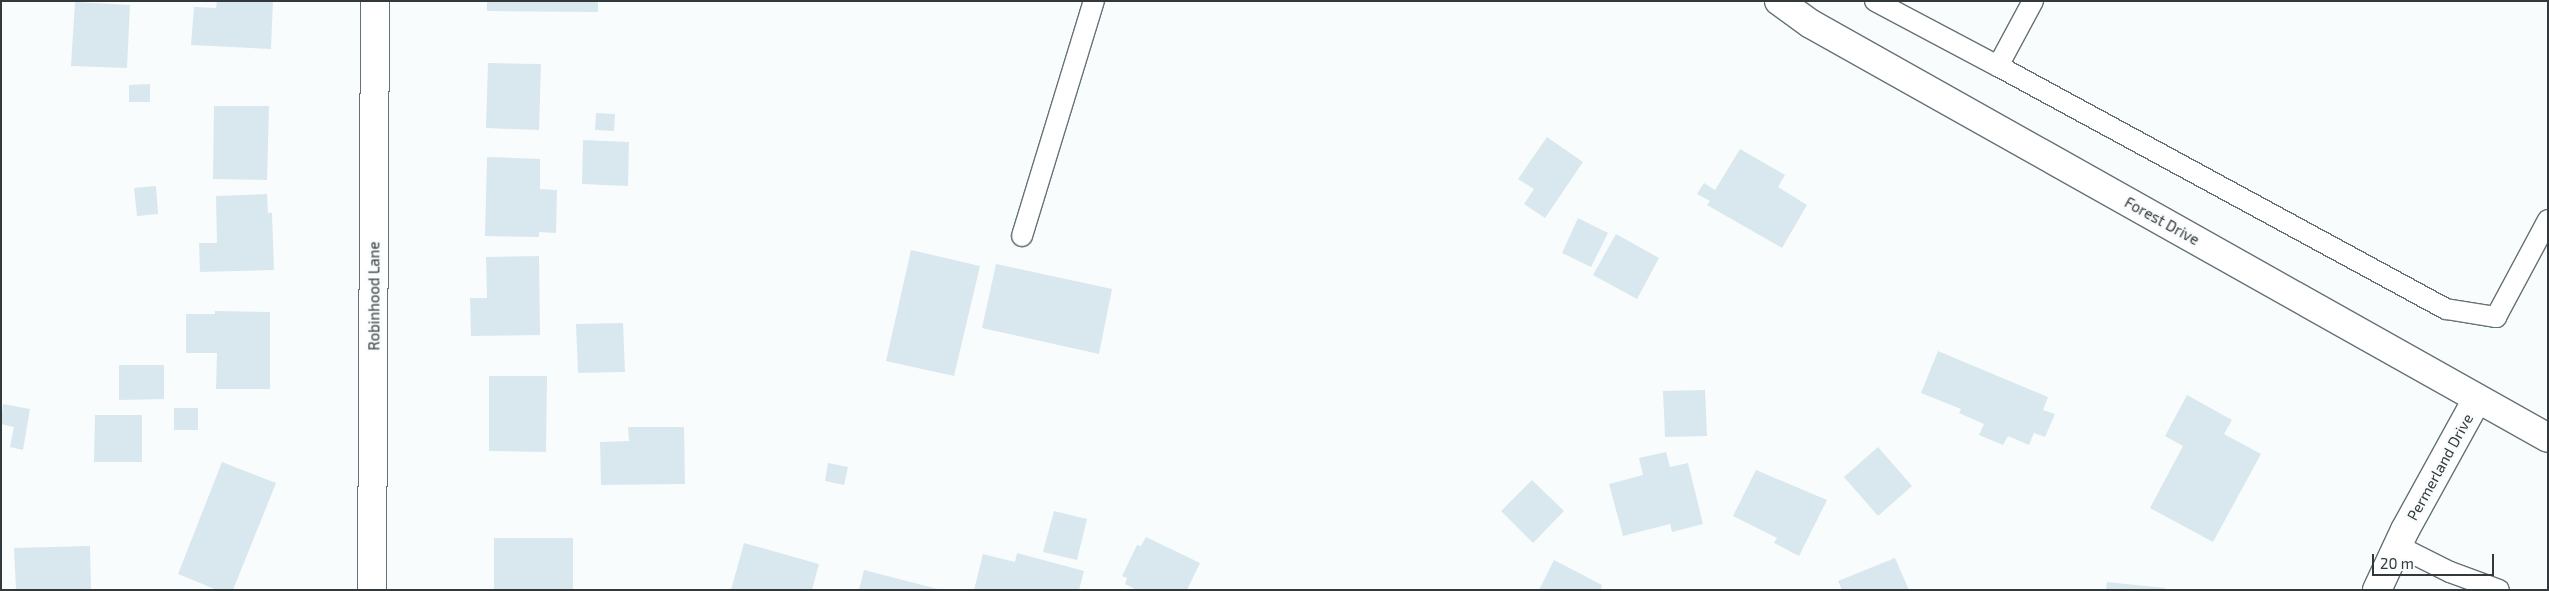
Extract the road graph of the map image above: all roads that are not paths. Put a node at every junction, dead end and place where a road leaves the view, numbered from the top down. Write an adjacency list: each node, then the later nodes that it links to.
1 (375, 1): 12 (street, Robinhood Lane)
2 (1094, 1): 8 (lane)
3 (1779, 1): 9 (street, Forest Drive)
4 (1875, 1): 6 (lane)
5 (2033, 1): 6 (lane)
6 (1998, 66): 7 (lane)
7 (2548, 220)
8 (1022, 236)
9 (2477, 399): 10 (street, Forest Drive); 11 (street, Permerland Drive)
10 (2548, 438)
11 (2398, 546): 13 (street, Permerland Drive); 14 (lane)
12 (372, 590)
13 (2377, 590)
14 (2499, 590)

